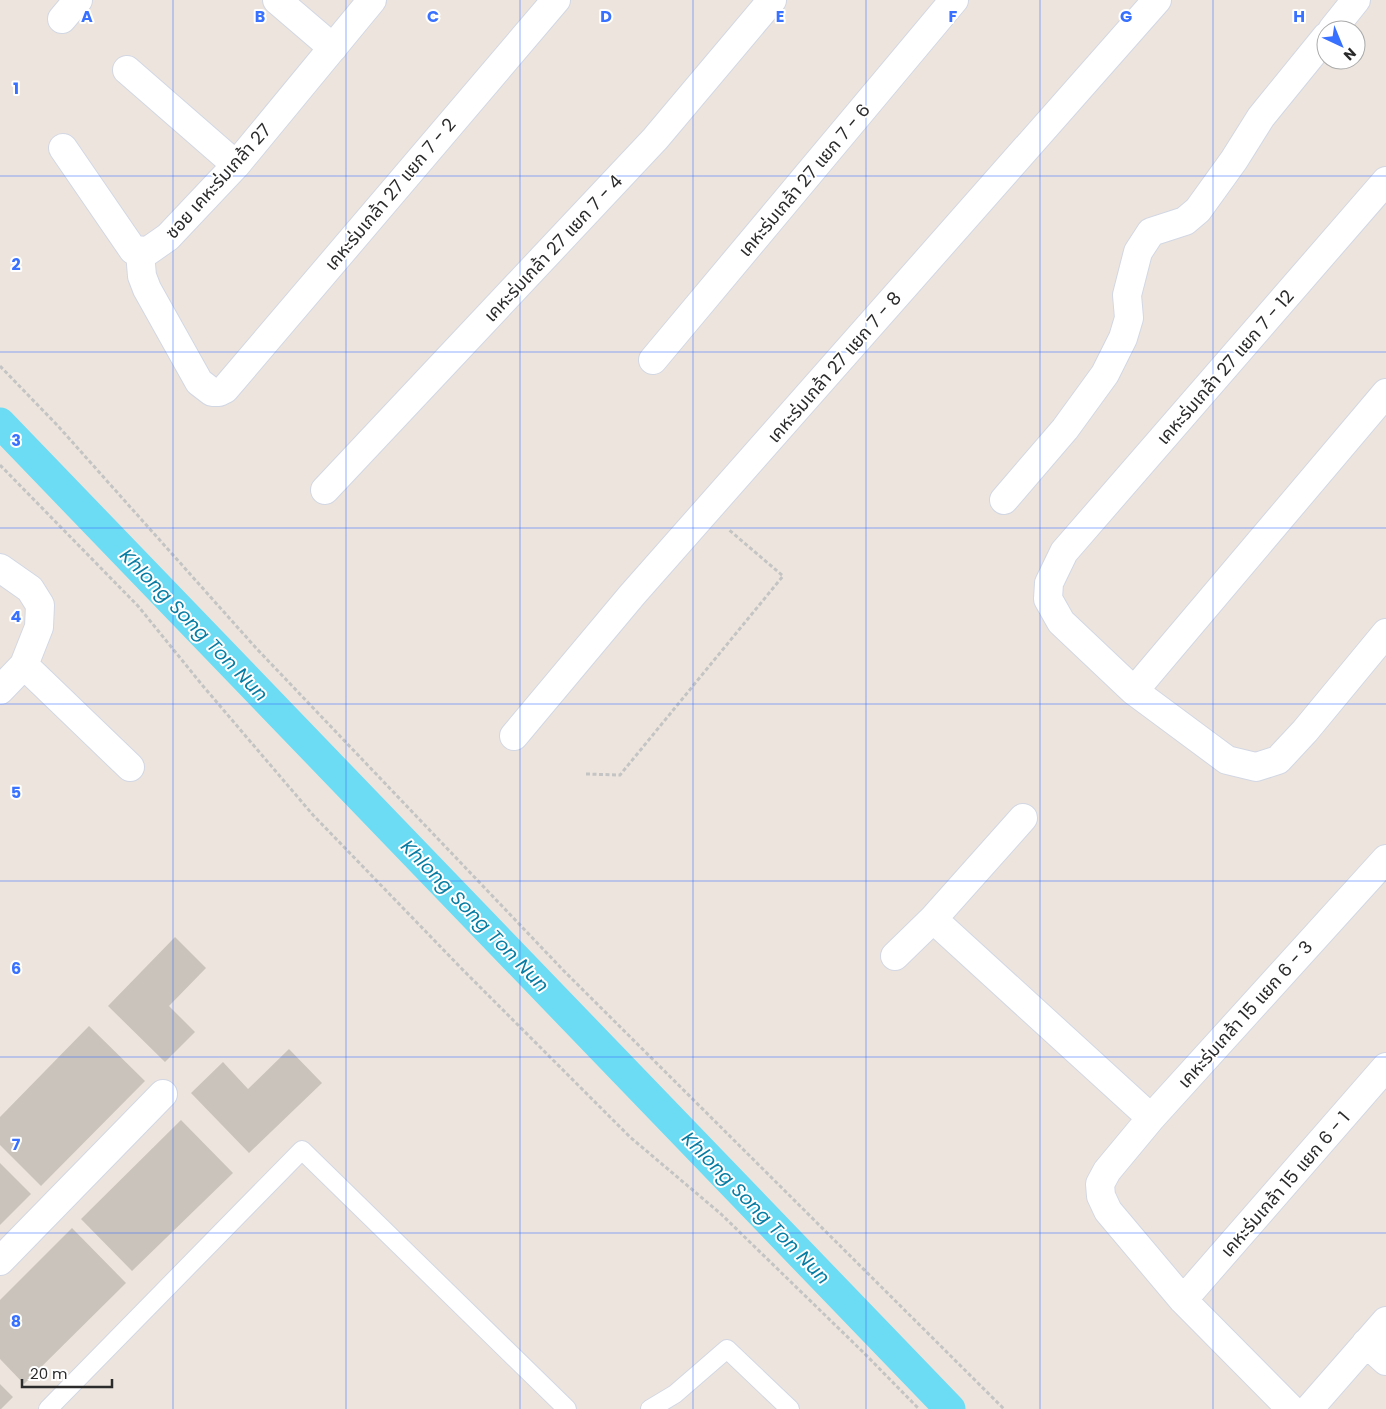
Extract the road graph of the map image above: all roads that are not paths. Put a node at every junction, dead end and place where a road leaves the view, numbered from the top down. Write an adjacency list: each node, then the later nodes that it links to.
1 (277, 0): 9 (street)
2 (372, 0): 9 (street, ซอย เคหะร่มเกล้า 27)
3 (556, 0): 15 (street, เคหะร่มเกล้า 27 แยก 7 - 2)
4 (772, 0): 18 (street, เคหะร่มเกล้า 27 แยก 7 - 4)
5 (954, 0): 16 (street, เคหะร่มเกล้า 27 แยก 7 - 6)
6 (1157, 0): 25 (street, เคหะร่มเกล้า 27 แยก 7 - 8)
7 (1356, 0): 8 (street)
8 (1340, 20)
9 (333, 48): 13 (street, ซอย เคหะร่มเกล้า 27)
10 (1316, 49): 19 (street)
11 (127, 70): 13 (street)
12 (63, 148): 15 (street)
13 (236, 165): 15 (street, ซอย เคหะร่มเกล้า 27)
14 (1386, 181): 24 (street, เคหะร่มเกล้า 27 แยก 7 - 12)
15 (140, 252)
16 (653, 360)
17 (1386, 393): 24 (street)
18 (325, 490)
19 (1004, 500)
20 (0, 568): 22 (street)
21 (1386, 633): 24 (street, เคหะร่มเกล้า 27 แยก 7 - 12)
22 (24, 666): 23 (street); 26 (street)
23 (0, 690)
24 (1134, 691)
25 (514, 736)
26 (130, 767)
27 (1023, 818): 29 (street)
28 (1386, 859): 33 (street, เคหะร่มเกล้า 15 แยก 6 - 3)
29 (933, 919): 30 (street); 33 (street)
30 (895, 956)
31 (1386, 1068): 35 (street, เคหะร่มเกล้า 15 แยก 6 - 1)
32 (163, 1094): 34 (street)
33 (1151, 1118): 35 (street, เคหะร่มเกล้า 15 แยก 6 - 3)
34 (0, 1261)
35 (1183, 1300): 44 (street)
36 (1386, 1321): 37 (street)
37 (1376, 1352): 45 (street)
38 (675, 1394): 41 (lane); 42 (lane); 43 (lane)
39 (48, 1409): 40 (lane)
40 (567, 1409)
41 (650, 1409)
42 (663, 1409)
43 (790, 1409)
44 (1291, 1409)
45 (1309, 1409)

